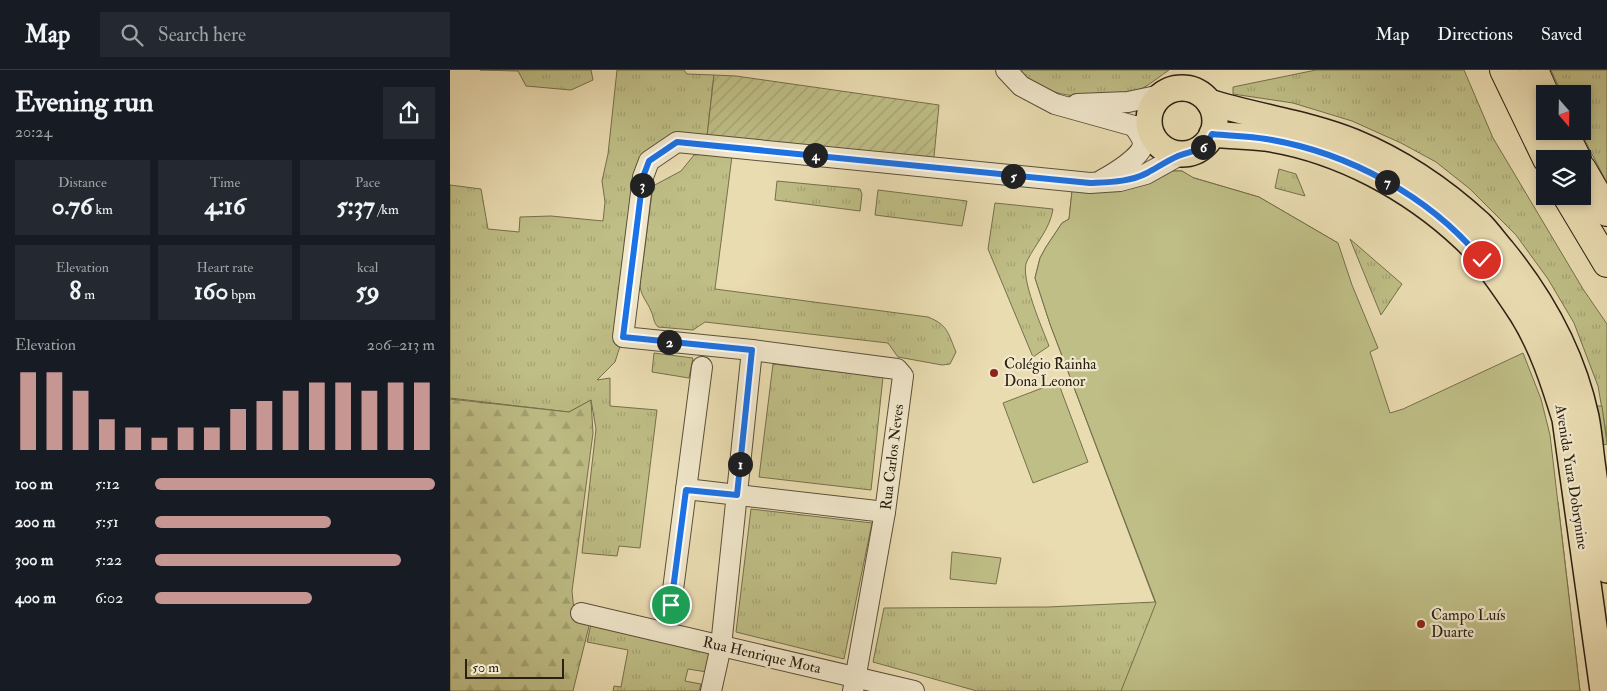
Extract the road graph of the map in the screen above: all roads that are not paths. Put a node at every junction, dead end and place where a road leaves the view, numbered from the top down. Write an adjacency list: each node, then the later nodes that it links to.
1 (1006, 70): 9 (street)
2 (1179, 70): 7 (main road)
3 (1197, 70): 8 (main road)
4 (1504, 70): 12 (highway)
5 (1534, 70): 6 (highway)
6 (1541, 85)
7 (1163, 94): 8 (main road); 9 (street); 10 (main road)
8 (1206, 99): 11 (main road); 24 (main road, Avenida Yura Dobrynine)
9 (1054, 104): 10 (street)
10 (1141, 126): 13 (main road); 14 (street)
11 (1212, 134): 13 (main road); 31 (main road, Avenida Yura Dobrynine)
12 (1543, 150)
13 (1180, 155): 14 (street)
14 (1090, 183): 19 (street, Rua Carlos Neves)
15 (1591, 184): 17 (highway)
16 (1572, 205): 18 (highway)
17 (1607, 212)
18 (1607, 263)
19 (752, 350): 22 (street); 23 (street, Rua Carlos Neves)
20 (702, 367): 21 (street)
21 (686, 490): 22 (street); 25 (street)
22 (737, 495): 23 (street); 27 (street)
23 (885, 512): 28 (street, Rua Carlos Neves)
24 (1607, 570)
25 (671, 605)
26 (582, 614): 27 (street, Rua Henrique Mota)
27 (721, 646): 28 (street, Rua Henrique Mota); 29 (street)
28 (854, 684): 30 (street, Rua Henrique Mota)
29 (711, 691)
30 (914, 691)
31 (1603, 691)

